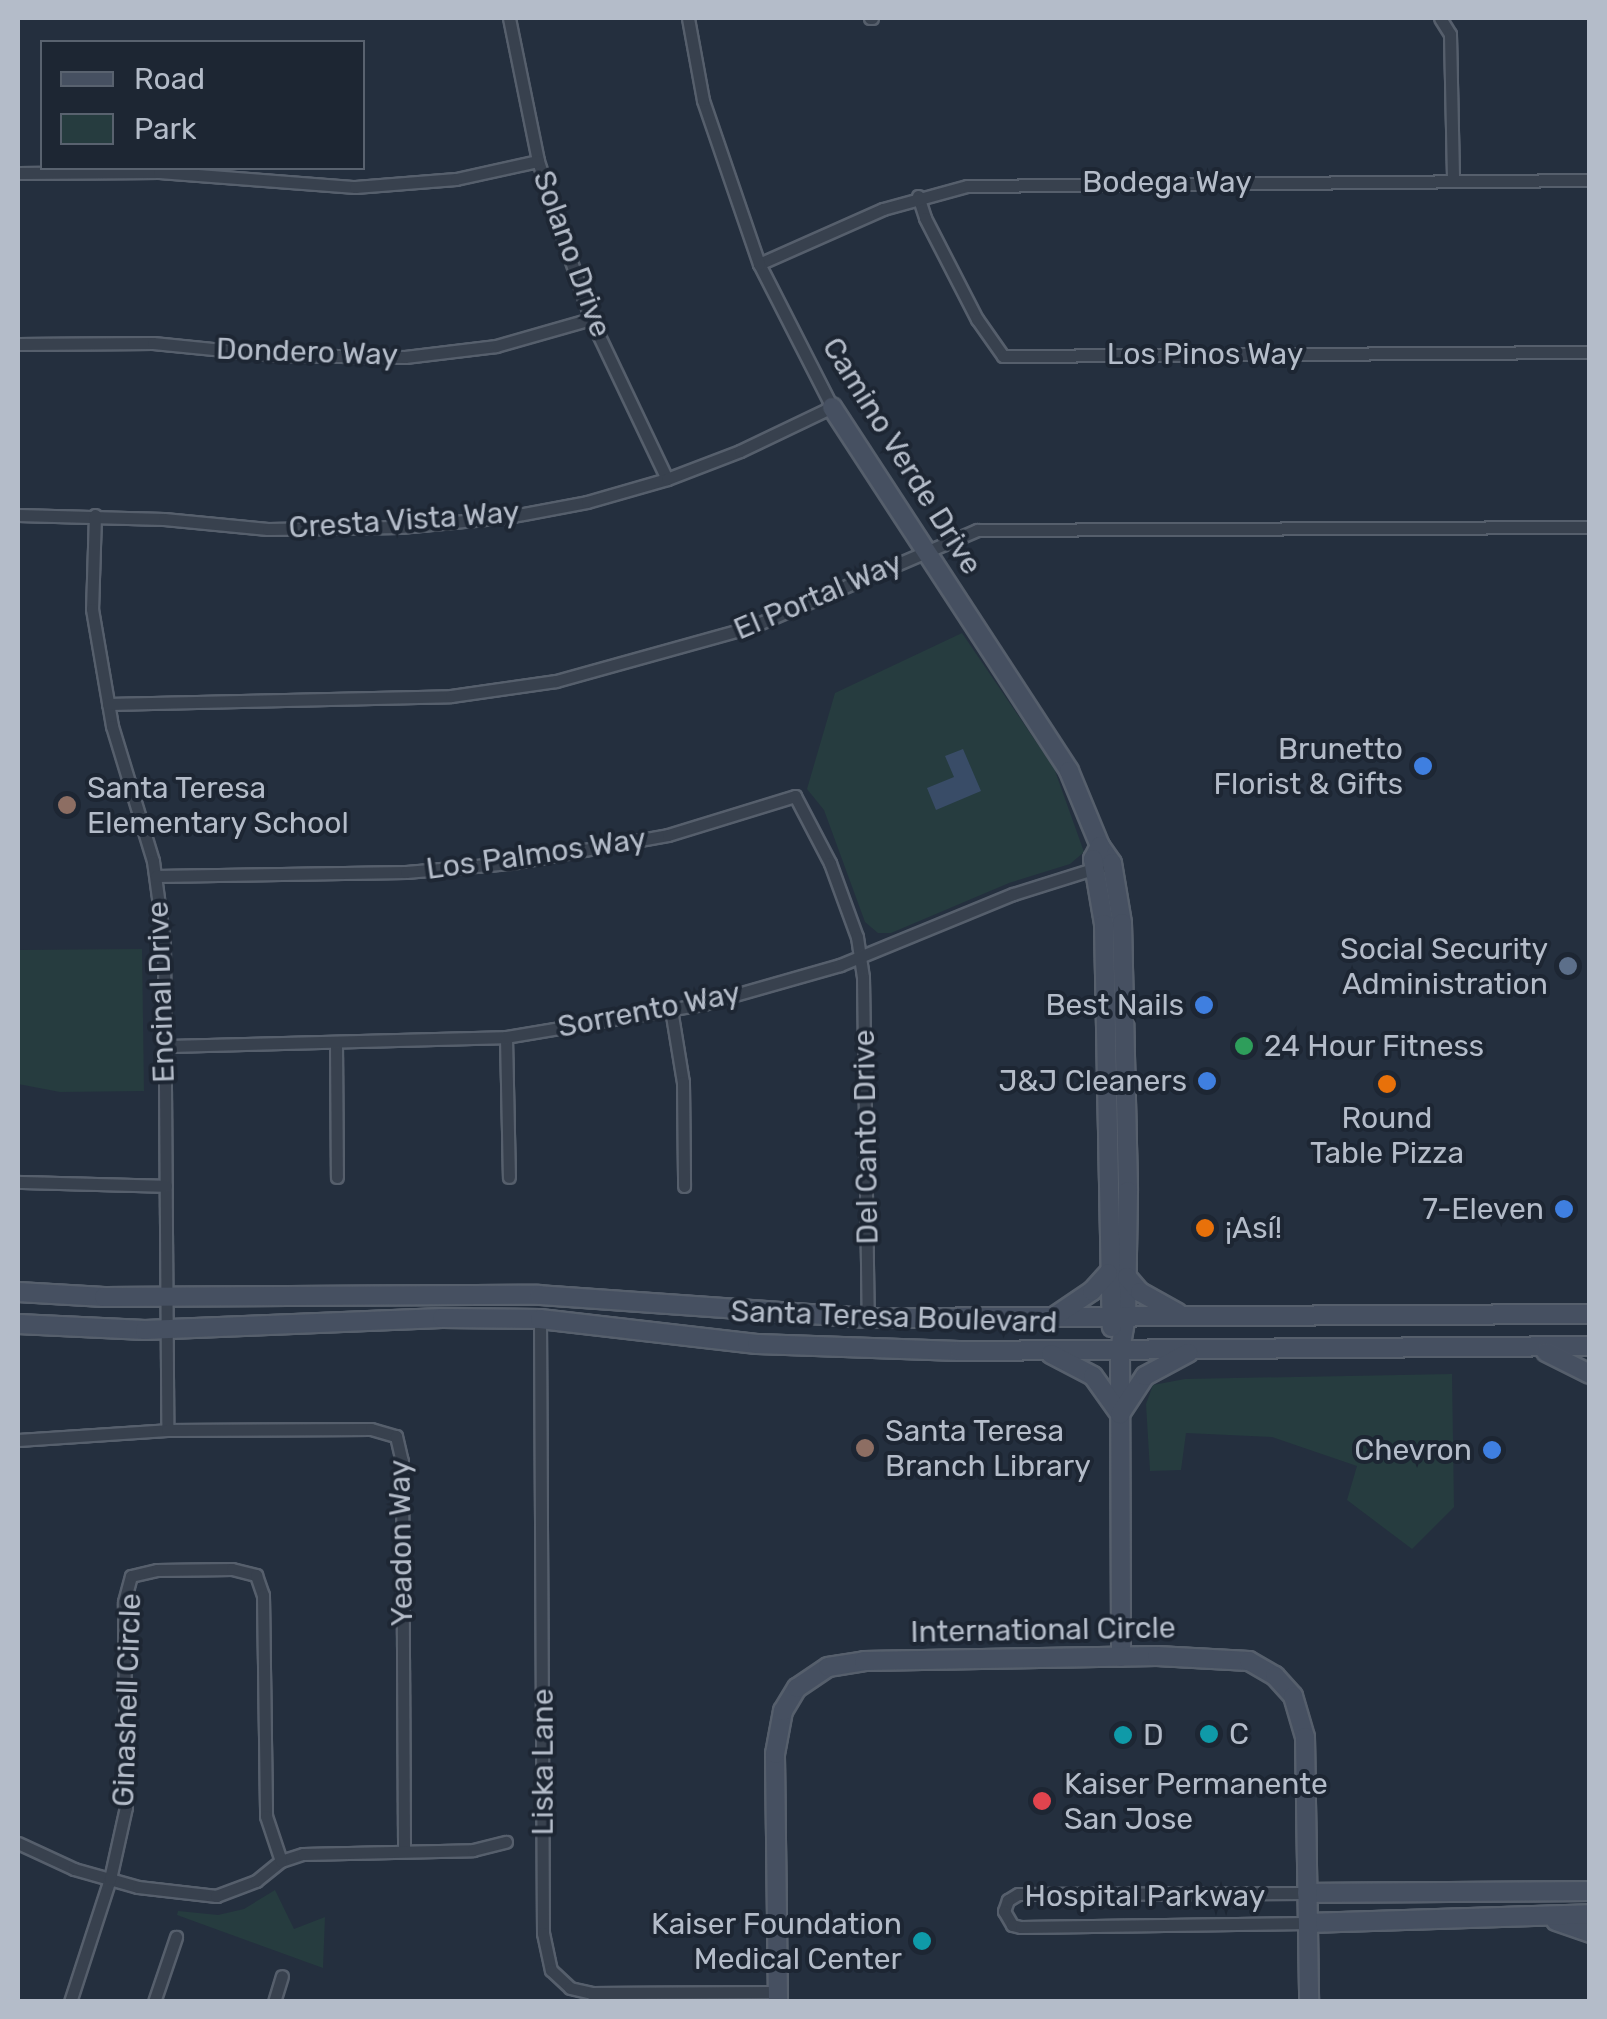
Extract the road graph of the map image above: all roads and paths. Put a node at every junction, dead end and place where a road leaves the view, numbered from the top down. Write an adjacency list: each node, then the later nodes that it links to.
1 (509, 18): 4 (street, Solano Drive)
2 (688, 18): 9 (street, Camino Verde Drive)
3 (1440, 18): 7 (street)
4 (538, 161): 5 (street); 10 (street, Solano Drive)
5 (18, 173)
6 (1590, 180): 7 (street, Bodega Way)
7 (1453, 181): 8 (street, Bodega Way)
8 (918, 196): 9 (street, Bodega Way); 12 (street, Los Pinos Way)
9 (759, 264): 13 (street, Camino Verde Drive)
10 (591, 319): 11 (street, Dondero Way); 14 (street, Solano Drive)
11 (18, 344)
12 (1590, 352)
13 (832, 407): 14 (street, Cresta Vista Way); 18 (main road, Camino Verde Drive)
14 (667, 479): 16 (street, Cresta Vista Way)
15 (18, 515): 16 (street, Cresta Vista Way)
16 (95, 515): 19 (street, Encinal Drive)
17 (1590, 527): 18 (street, El Portal Way)
18 (928, 549): 19 (street, El Portal Way); 20 (main road, Camino Verde Drive)
19 (108, 704): 21 (street, Encinal Drive)
20 (1103, 867): 22 (street, Sorrento Way); 32 (main road, Camino Verde Drive); 33 (main road, Camino Verde Drive)
21 (156, 876): 22 (street, Los Palmos Way); 26 (street, Encinal Drive)
22 (860, 957): 23 (street, Sorrento Way); 39 (street, Del Canto Drive)
23 (671, 1009): 24 (street, Sorrento Way); 31 (street)
24 (506, 1037): 25 (street, Sorrento Way); 28 (street)
25 (336, 1043): 26 (street, Sorrento Way); 27 (street)
26 (165, 1046): 30 (street, Encinal Drive)
27 (336, 1177)
28 (509, 1177)
29 (18, 1182): 30 (street)
30 (166, 1186): 35 (street, Encinal Drive)
31 (684, 1186)
32 (1108, 1273): 37 (main road, Camino Verde Drive); 40 (main road)
33 (1127, 1277): 37 (main road, Camino Verde Drive); 38 (main road)
34 (18, 1292): 35 (main road, Santa Teresa Boulevard)
35 (167, 1296): 39 (main road, Santa Teresa Boulevard); 43 (street, Encinal Drive)
36 (1587, 1312): 38 (main road, Santa Teresa Boulevard)
37 (1117, 1316): 38 (main road, Santa Teresa Boulevard); 40 (main road, Santa Teresa Boulevard); 46 (main road, Camino Verde Drive)
38 (1183, 1316)
39 (868, 1318): 40 (main road, Santa Teresa Boulevard)
40 (1052, 1318)
41 (540, 1319): 43 (main road, Santa Teresa Boulevard); 48 (main road, Santa Teresa Boulevard); 68 (street, Liska Lane)
42 (18, 1324): 43 (main road, Santa Teresa Boulevard)
43 (167, 1330): 51 (street, Encinal Drive)
44 (1590, 1346): 45 (main road, Santa Teresa Boulevard)
45 (1531, 1347): 47 (main road, Santa Teresa Boulevard); 49 (main road)
46 (1120, 1350): 47 (main road, Santa Teresa Boulevard); 48 (main road, Santa Teresa Boulevard); 50 (main road, Camino Verde Drive)
47 (1195, 1350): 50 (main road)
48 (1044, 1351): 50 (main road)
49 (1590, 1374)
50 (1120, 1414): 53 (main road, Camino Verde Drive)
51 (167, 1430): 52 (street, Yeadon Way); 56 (street, Yeadon Way)
52 (18, 1440)
53 (1120, 1656): 61 (main road, International Circle); 68 (main road, International Circle)
54 (18, 1842): 59 (street)
55 (506, 1842): 56 (street)
56 (404, 1850): 57 (street)
57 (281, 1861): 59 (street); 59 (street, Ginashell Circle)
58 (1590, 1876): 60 (main road)
59 (110, 1880): 69 (street)
60 (1581, 1891): 61 (main road, Hospital Parkway)
61 (1307, 1893): 64 (main road, International Circle); 64 (street, Hospital Parkway)
62 (1590, 1914): 63 (main road, Hospital Parkway)
63 (1531, 1918): 64 (main road, Hospital Parkway); 65 (main road)
64 (1308, 1923): 72 (main road, International Circle)
65 (1590, 1932)
66 (176, 1937): 70 (street)
67 (282, 1976): 71 (street)
68 (778, 1996)
69 (70, 2002)
70 (154, 2002)
71 (274, 2002)
72 (1308, 2002)

